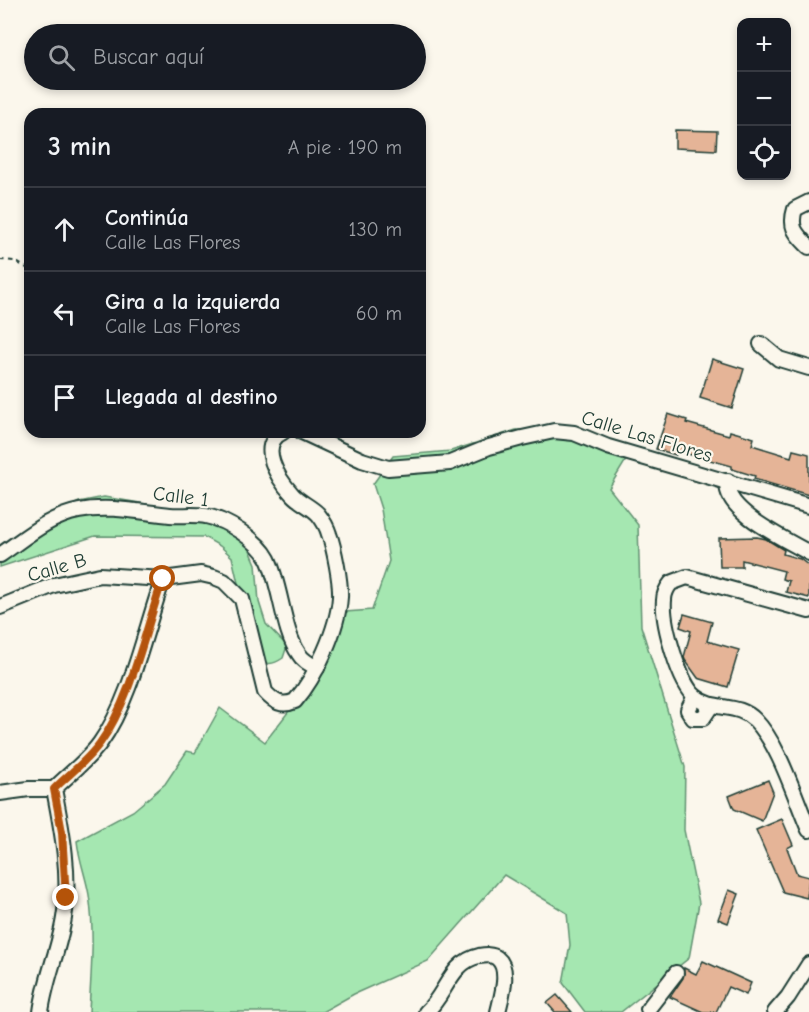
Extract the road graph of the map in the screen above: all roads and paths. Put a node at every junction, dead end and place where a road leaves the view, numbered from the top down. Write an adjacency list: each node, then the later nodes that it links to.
1 (809, 202): 2 (street)
2 (809, 247)
3 (0, 260): 4 (path)
4 (24, 266)
5 (761, 344): 6 (street)
6 (809, 368)
7 (276, 438): 16 (street)
8 (315, 438): 9 (street, Calle Las Flores)
9 (728, 481): 10 (street, Calle Las Flores); 11 (street)
10 (809, 506)
11 (809, 553)
12 (0, 555): 16 (street, Calle 1)
13 (163, 579): 14 (street, Calle B); 16 (street); 17 (street)
14 (0, 607)
15 (809, 611): 19 (street)
16 (317, 668)
17 (54, 789): 18 (street); 23 (street)
18 (0, 794)
19 (809, 830)
20 (809, 964): 26 (street)
21 (676, 973): 22 (street)
22 (649, 1011)
23 (41, 1012)
24 (426, 1012): 25 (street)
25 (498, 1012)
26 (775, 1012)

